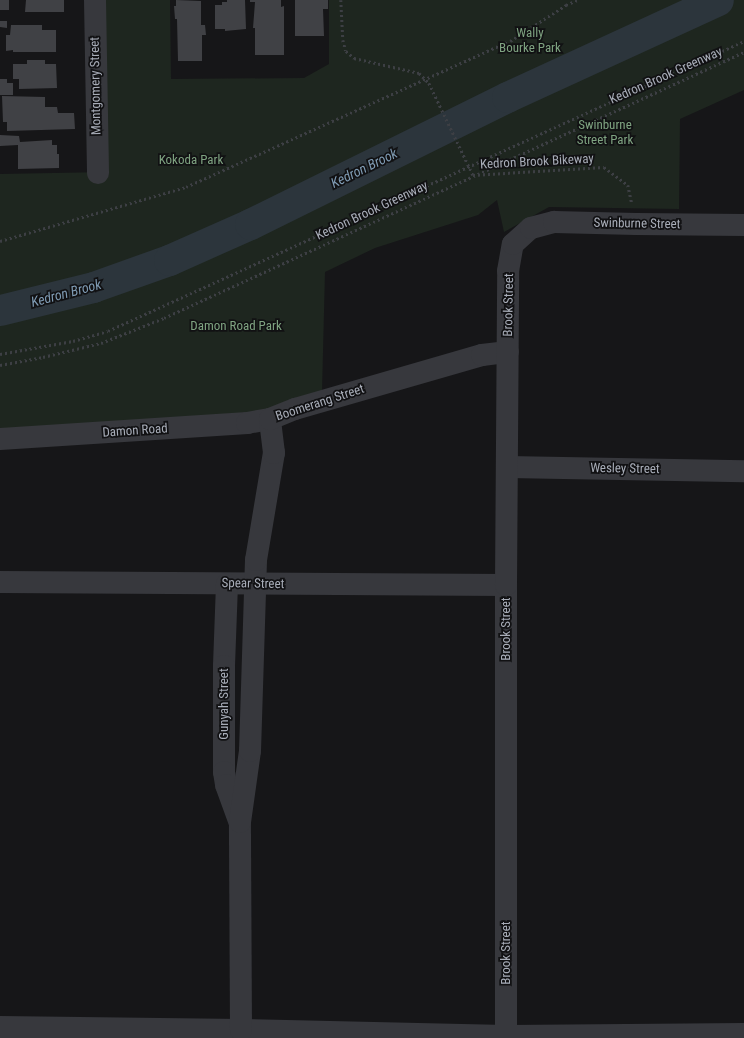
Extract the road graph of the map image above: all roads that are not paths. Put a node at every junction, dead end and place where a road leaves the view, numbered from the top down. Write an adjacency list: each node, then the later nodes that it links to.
1 (95, 0): 2 (street, Montgomery Street)
2 (98, 173)
3 (744, 224): 4 (street, Swinburne Street)
4 (531, 228): 5 (street, Brook Street)
5 (508, 352): 6 (street, Boomerang Street); 8 (street, Brook Street)
6 (270, 419): 7 (street, Damon Road); 12 (street, Boomerang Street)
7 (0, 440)
8 (507, 467): 9 (street, Wesley Street); 13 (street, Brook Street)
9 (744, 471)
10 (0, 582): 11 (street, Spear Street)
11 (227, 584): 12 (street, Spear Street); 14 (street, Gunyah Street)
12 (255, 584): 13 (street, Spear Street); 14 (street, Gunyah Street)
13 (506, 585): 19 (street, Brook Street)
14 (240, 822): 16 (street, Gunyah Street)
15 (0, 1027): 17 (street)
16 (241, 1030): 17 (street); 19 (street)
17 (149, 1033)
18 (744, 1034): 19 (street)
19 (506, 1037)

